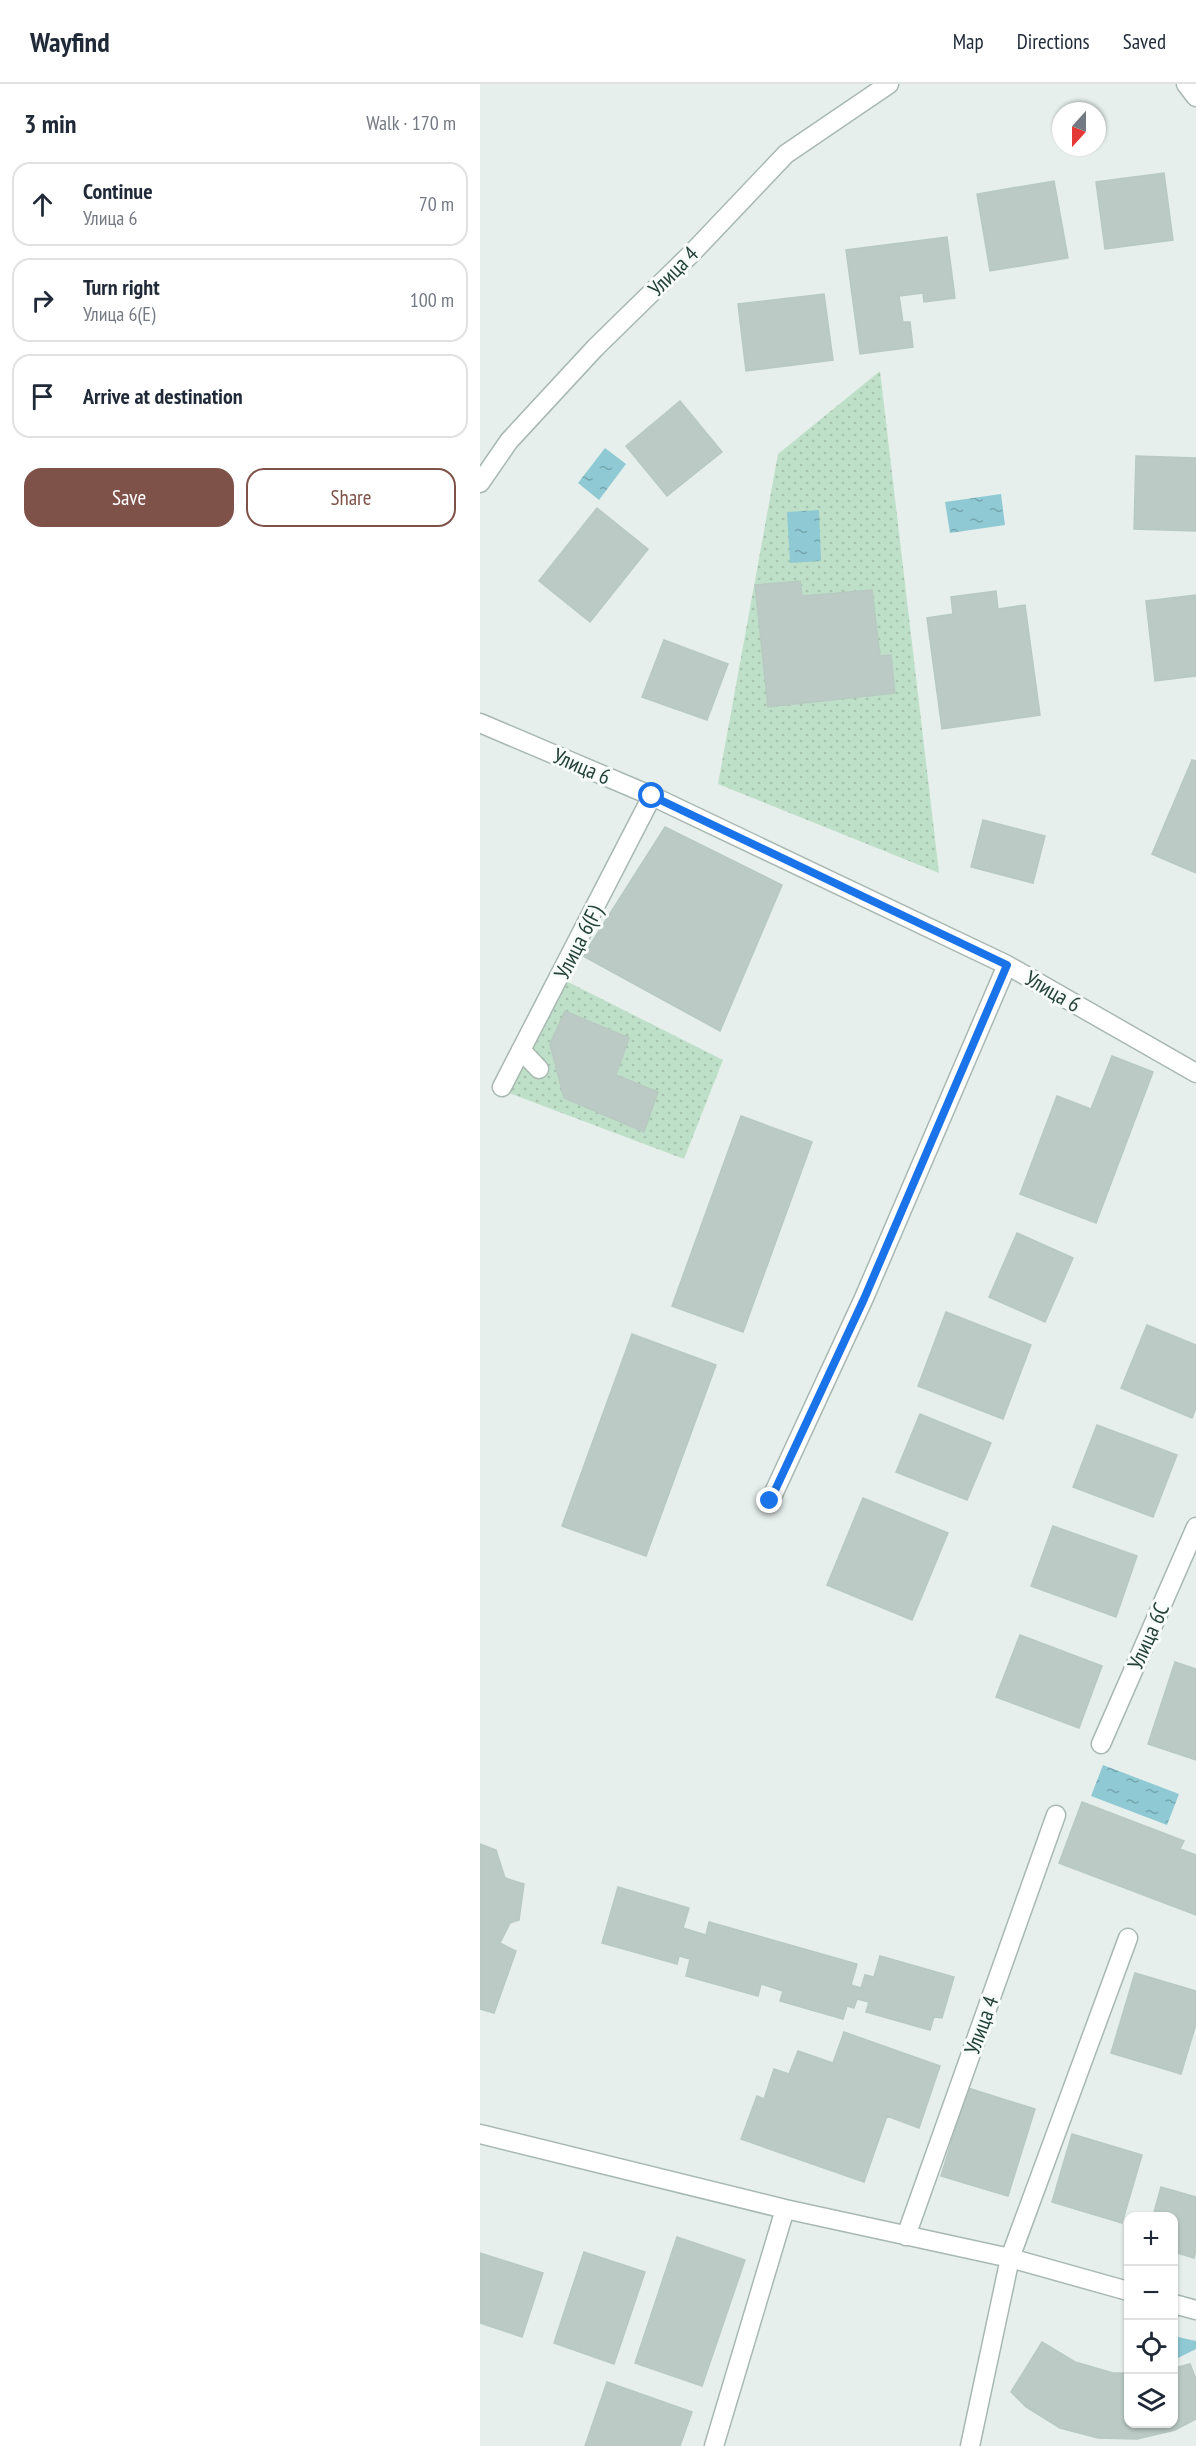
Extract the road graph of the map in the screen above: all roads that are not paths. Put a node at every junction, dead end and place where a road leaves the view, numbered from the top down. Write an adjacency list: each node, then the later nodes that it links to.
1 (889, 84): 4 (street, Улица 4)
2 (1186, 84): 3 (street)
3 (1196, 97)
4 (480, 483)
5 (480, 723): 6 (street, Улица 6)
6 (652, 796): 7 (street, Улица 6); 8 (street, Улица 6(F))
7 (1007, 965): 10 (street, Улица 6); 12 (street)
8 (521, 1050): 9 (street); 11 (street, Улица 6(F))
9 (539, 1069)
10 (1196, 1073)
11 (502, 1087)
12 (770, 1501)
13 (1196, 1527): 14 (street, Улица 6C)
14 (1101, 1744)
15 (1056, 1815): 19 (street, Улица 4)
16 (1128, 1938): 20 (street)
17 (480, 2134): 18 (street)
18 (785, 2209): 19 (street); 24 (street)
19 (906, 2236): 20 (street)
20 (1010, 2258): 21 (street); 25 (street)
21 (1124, 2290)
22 (1178, 2305): 23 (street)
23 (1196, 2310)
24 (714, 2446)
25 (970, 2446)

